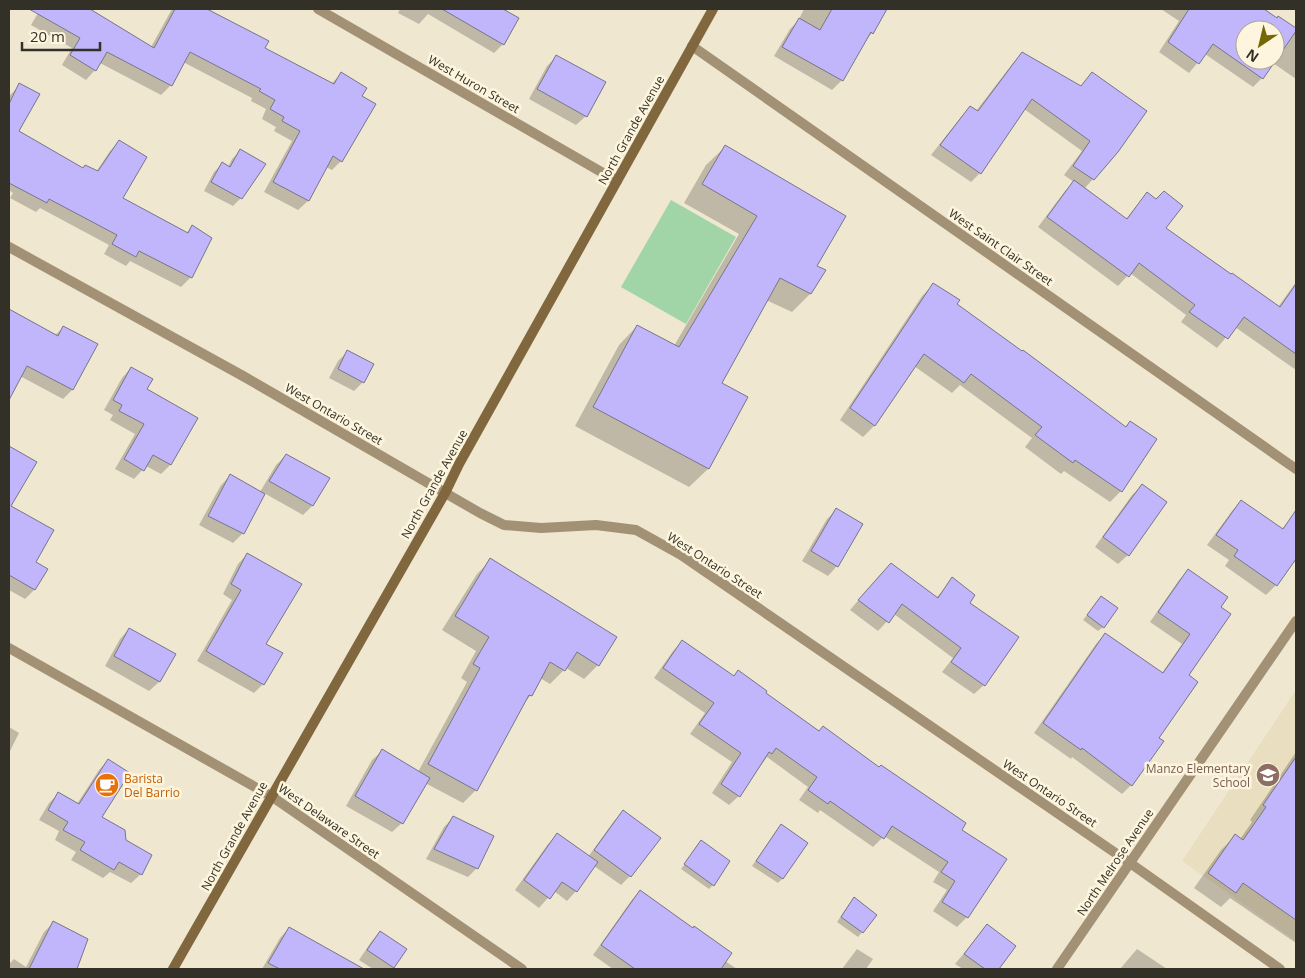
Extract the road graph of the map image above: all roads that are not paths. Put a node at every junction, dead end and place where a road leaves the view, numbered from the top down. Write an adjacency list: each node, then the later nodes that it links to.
1 (318, 9): 4 (street, West Huron Street)
2 (713, 9): 3 (main road, North Grande Avenue)
3 (692, 46): 4 (main road, North Grande Avenue); 6 (street, West Saint Clair Street)
4 (617, 180): 7 (main road, North Grande Avenue)
5 (9, 247): 7 (street, West Ontario Street)
6 (1296, 469)
7 (445, 492): 10 (main road, North Grande Avenue); 11 (street, West Ontario Street)
8 (1296, 621): 11 (street, North Melrose Avenue)
9 (9, 648): 10 (street, West Delaware Street)
10 (271, 796): 12 (main road, North Grande Avenue); 13 (street, West Delaware Street)
11 (1130, 863): 14 (street, North Melrose Avenue); 15 (street, West Ontario Street)
12 (174, 969)
13 (522, 969)
14 (1057, 969)
15 (1280, 969)

